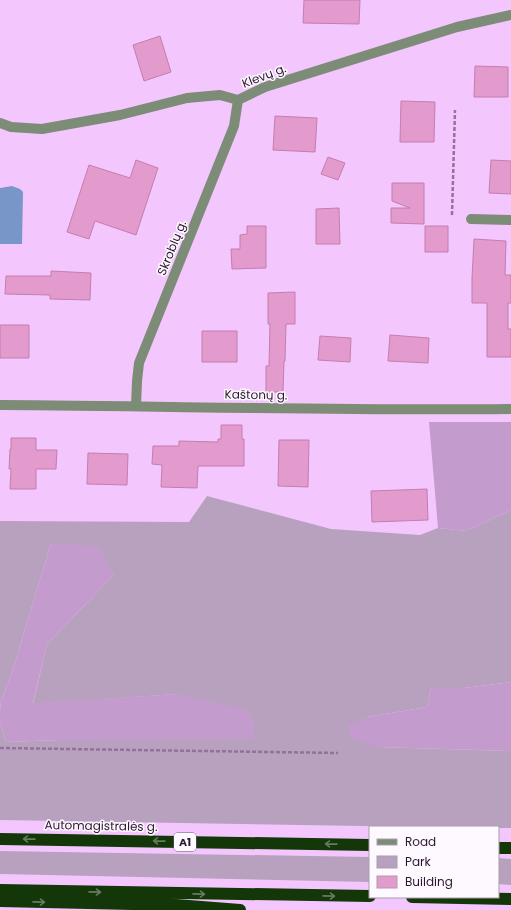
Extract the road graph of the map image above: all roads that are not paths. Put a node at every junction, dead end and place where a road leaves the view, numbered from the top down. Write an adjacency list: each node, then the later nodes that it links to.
1 (511, 15): 2 (street, Klevų g.)
2 (238, 100): 3 (street, Klevų g.); 7 (street, Skroblų g.)
3 (0, 123)
4 (471, 219): 5 (street)
5 (511, 220)
6 (0, 405): 7 (street, Kaštonų g.)
7 (136, 406): 8 (street, Kaštonų g.)
8 (511, 409)
9 (0, 839): 10 (highway, Automagistralės g. / A1, one-way to 9)
10 (369, 845)
11 (499, 848): 12 (highway)
12 (511, 848)
13 (0, 890): 14 (highway, one-way to 14)
14 (369, 896)
15 (499, 898): 16 (highway)
16 (511, 898)
17 (0, 901): 18 (highway, one-way to 18)
18 (240, 910)

